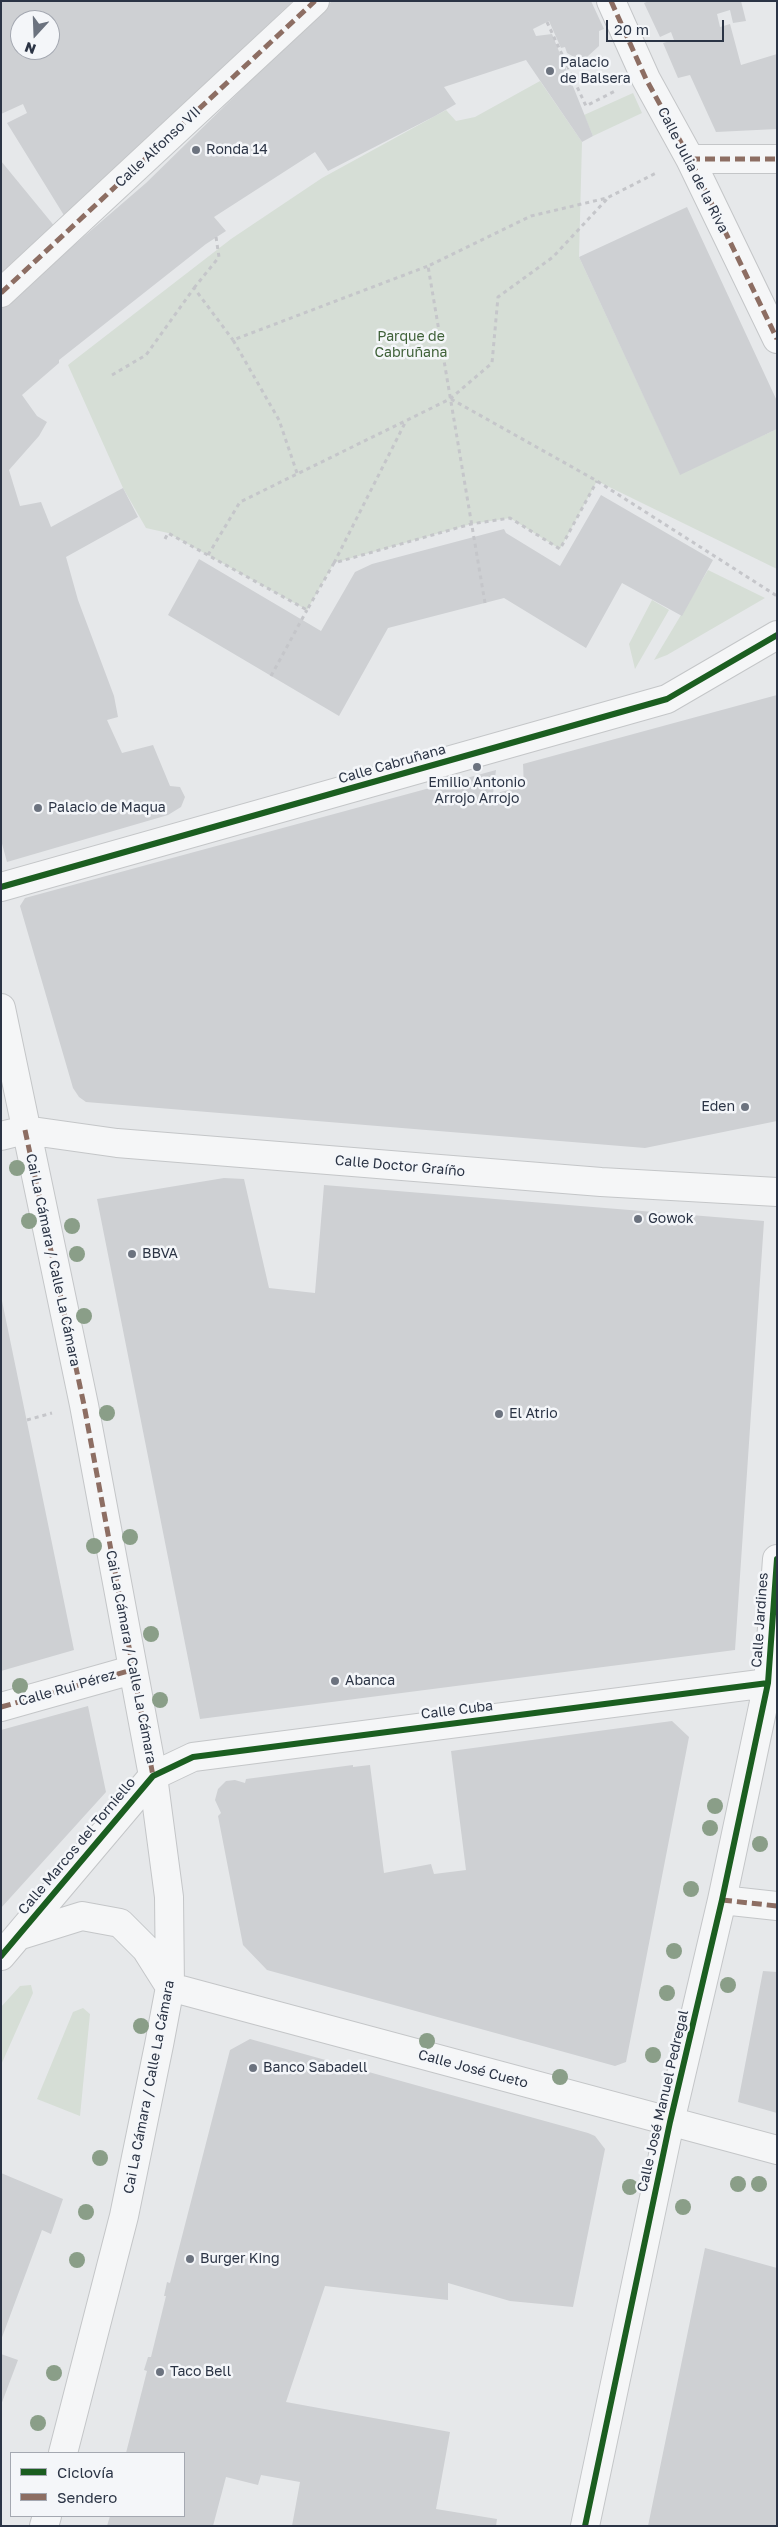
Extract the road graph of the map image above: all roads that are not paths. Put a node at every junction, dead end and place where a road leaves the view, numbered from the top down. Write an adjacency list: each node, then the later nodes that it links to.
1 (316, 1): 5 (street, Calle Alfonso VII)
2 (611, 1): 3 (street, Calle Julia de la Riva)
3 (690, 159): 4 (street); 6 (street, Calle Julia de la Riva)
4 (777, 160)
5 (1, 293)
6 (777, 339)
7 (777, 635): 8 (street, Calle Cabruñana)
8 (1, 887)
9 (1, 1008): 10 (street, Cai La Cámara / Calle La Cámara)
10 (13, 1133): 11 (street, Calle Doctor Graíño); 13 (street, Cai La Cámara / Calle La Cámara)
11 (777, 1192)
12 (777, 1559): 14 (street, Calle Jardines)
13 (132, 1670): 15 (street, Calle Rui Pérez); 16 (street, Cai La Cámara / Calle La Cámara)
14 (768, 1683): 16 (street, Calle Cuba); 17 (street, Calle José Manuel Pedregal)
15 (1, 1707)
16 (153, 1776): 19 (street, Calle Marcos del Torniello); 20 (street, Cai La Cámara / Calle La Cámara)
17 (722, 1900): 18 (street); 21 (street, Calle José Manuel Pedregal)
18 (777, 1906)
19 (9, 1946): 20 (street)
20 (170, 1987): 21 (street, Calle José Cueto); 23 (street, Cai La Cámara / Calle La Cámara)
21 (670, 2122): 22 (street, Calle José Cueto); 24 (street, Calle José Manuel Pedregal)
22 (777, 2150)
23 (63, 2452)
24 (585, 2526)

